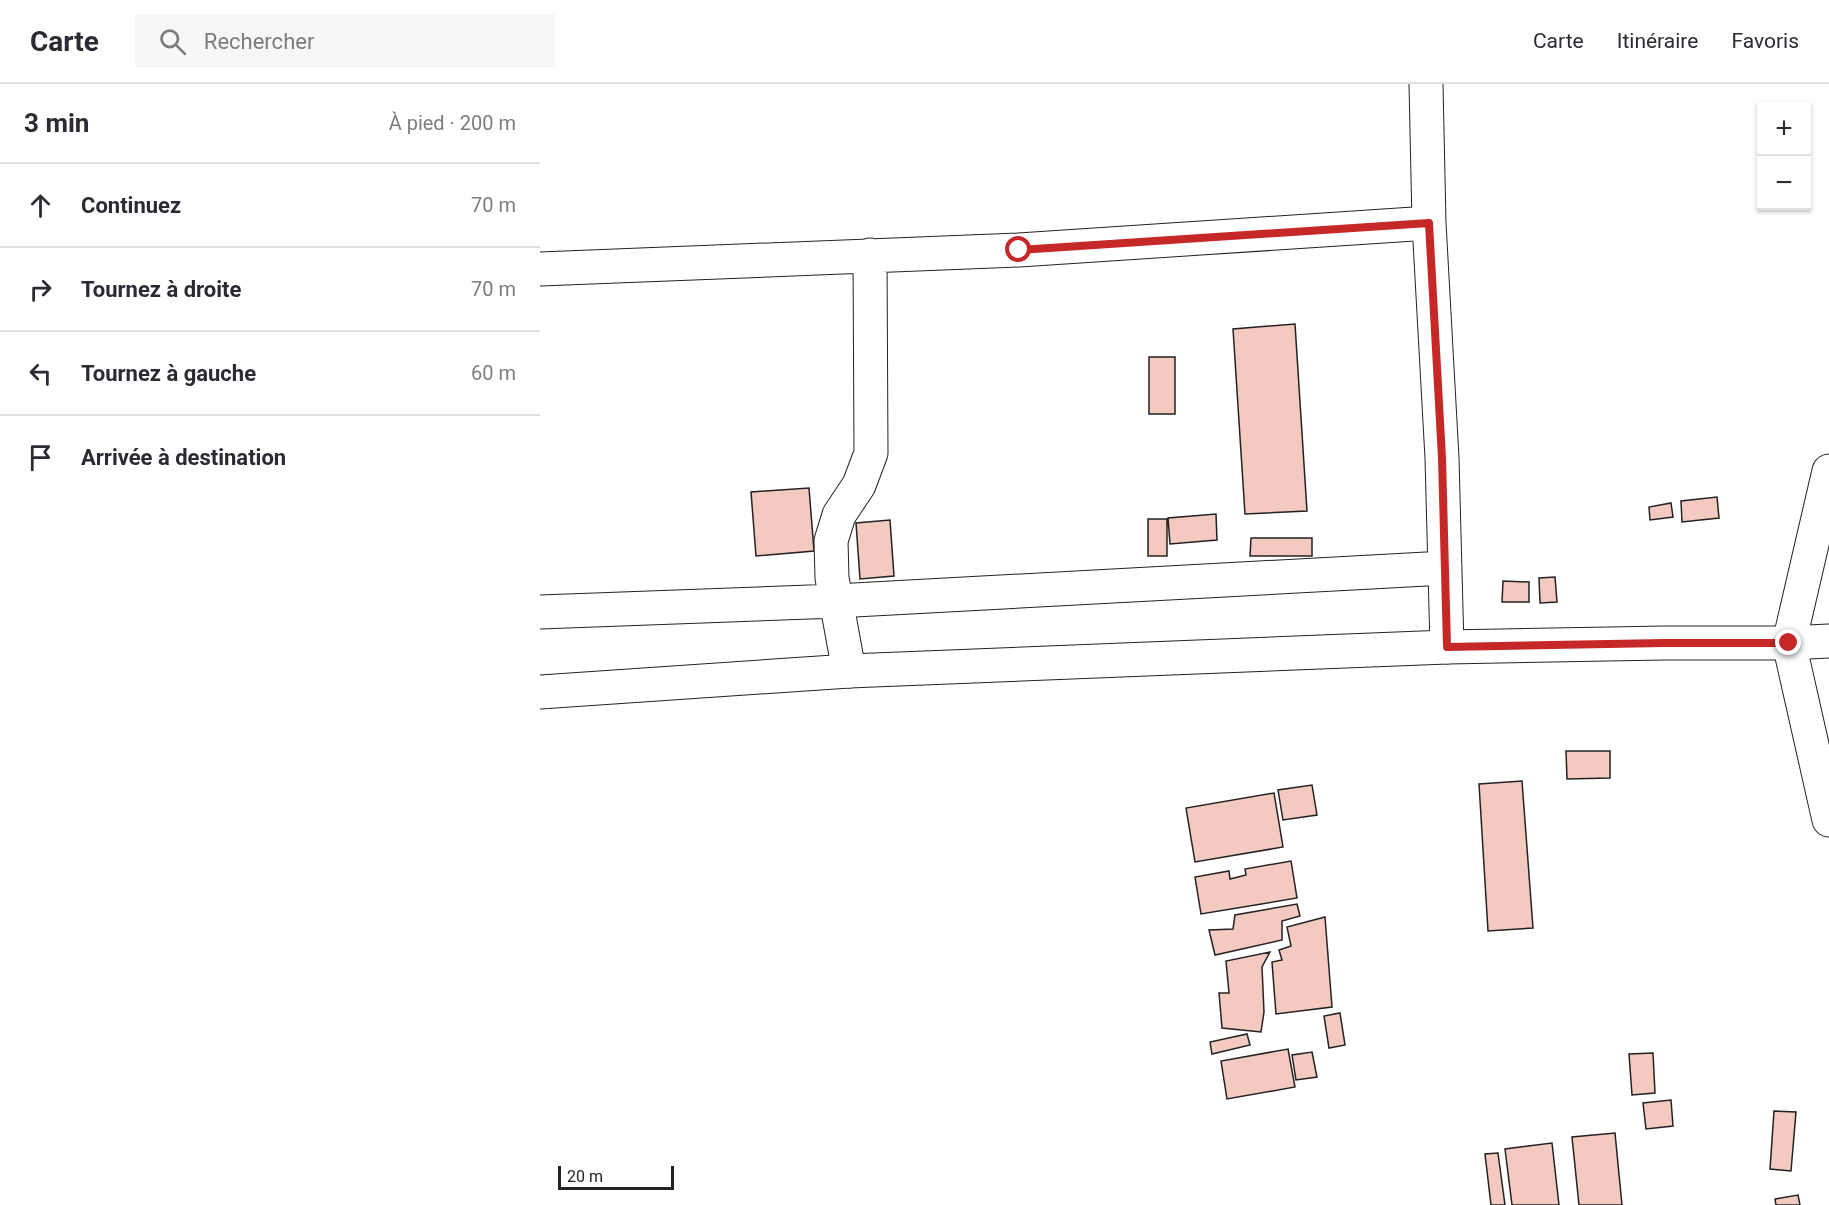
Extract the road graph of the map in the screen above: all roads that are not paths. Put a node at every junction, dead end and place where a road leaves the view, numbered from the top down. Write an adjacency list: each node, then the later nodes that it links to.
1 (1426, 84): 2 (street)
2 (1429, 223): 3 (street); 6 (street)
3 (870, 255): 4 (street); 7 (street)
4 (540, 269)
5 (1829, 471): 10 (street)
6 (1445, 568): 7 (street); 11 (street)
7 (836, 601): 8 (street); 12 (street)
8 (540, 612)
9 (1829, 641): 10 (street)
10 (1789, 643): 11 (street); 14 (street)
11 (1447, 647): 12 (street)
12 (849, 671): 13 (street)
13 (540, 692)
14 (1829, 820)

